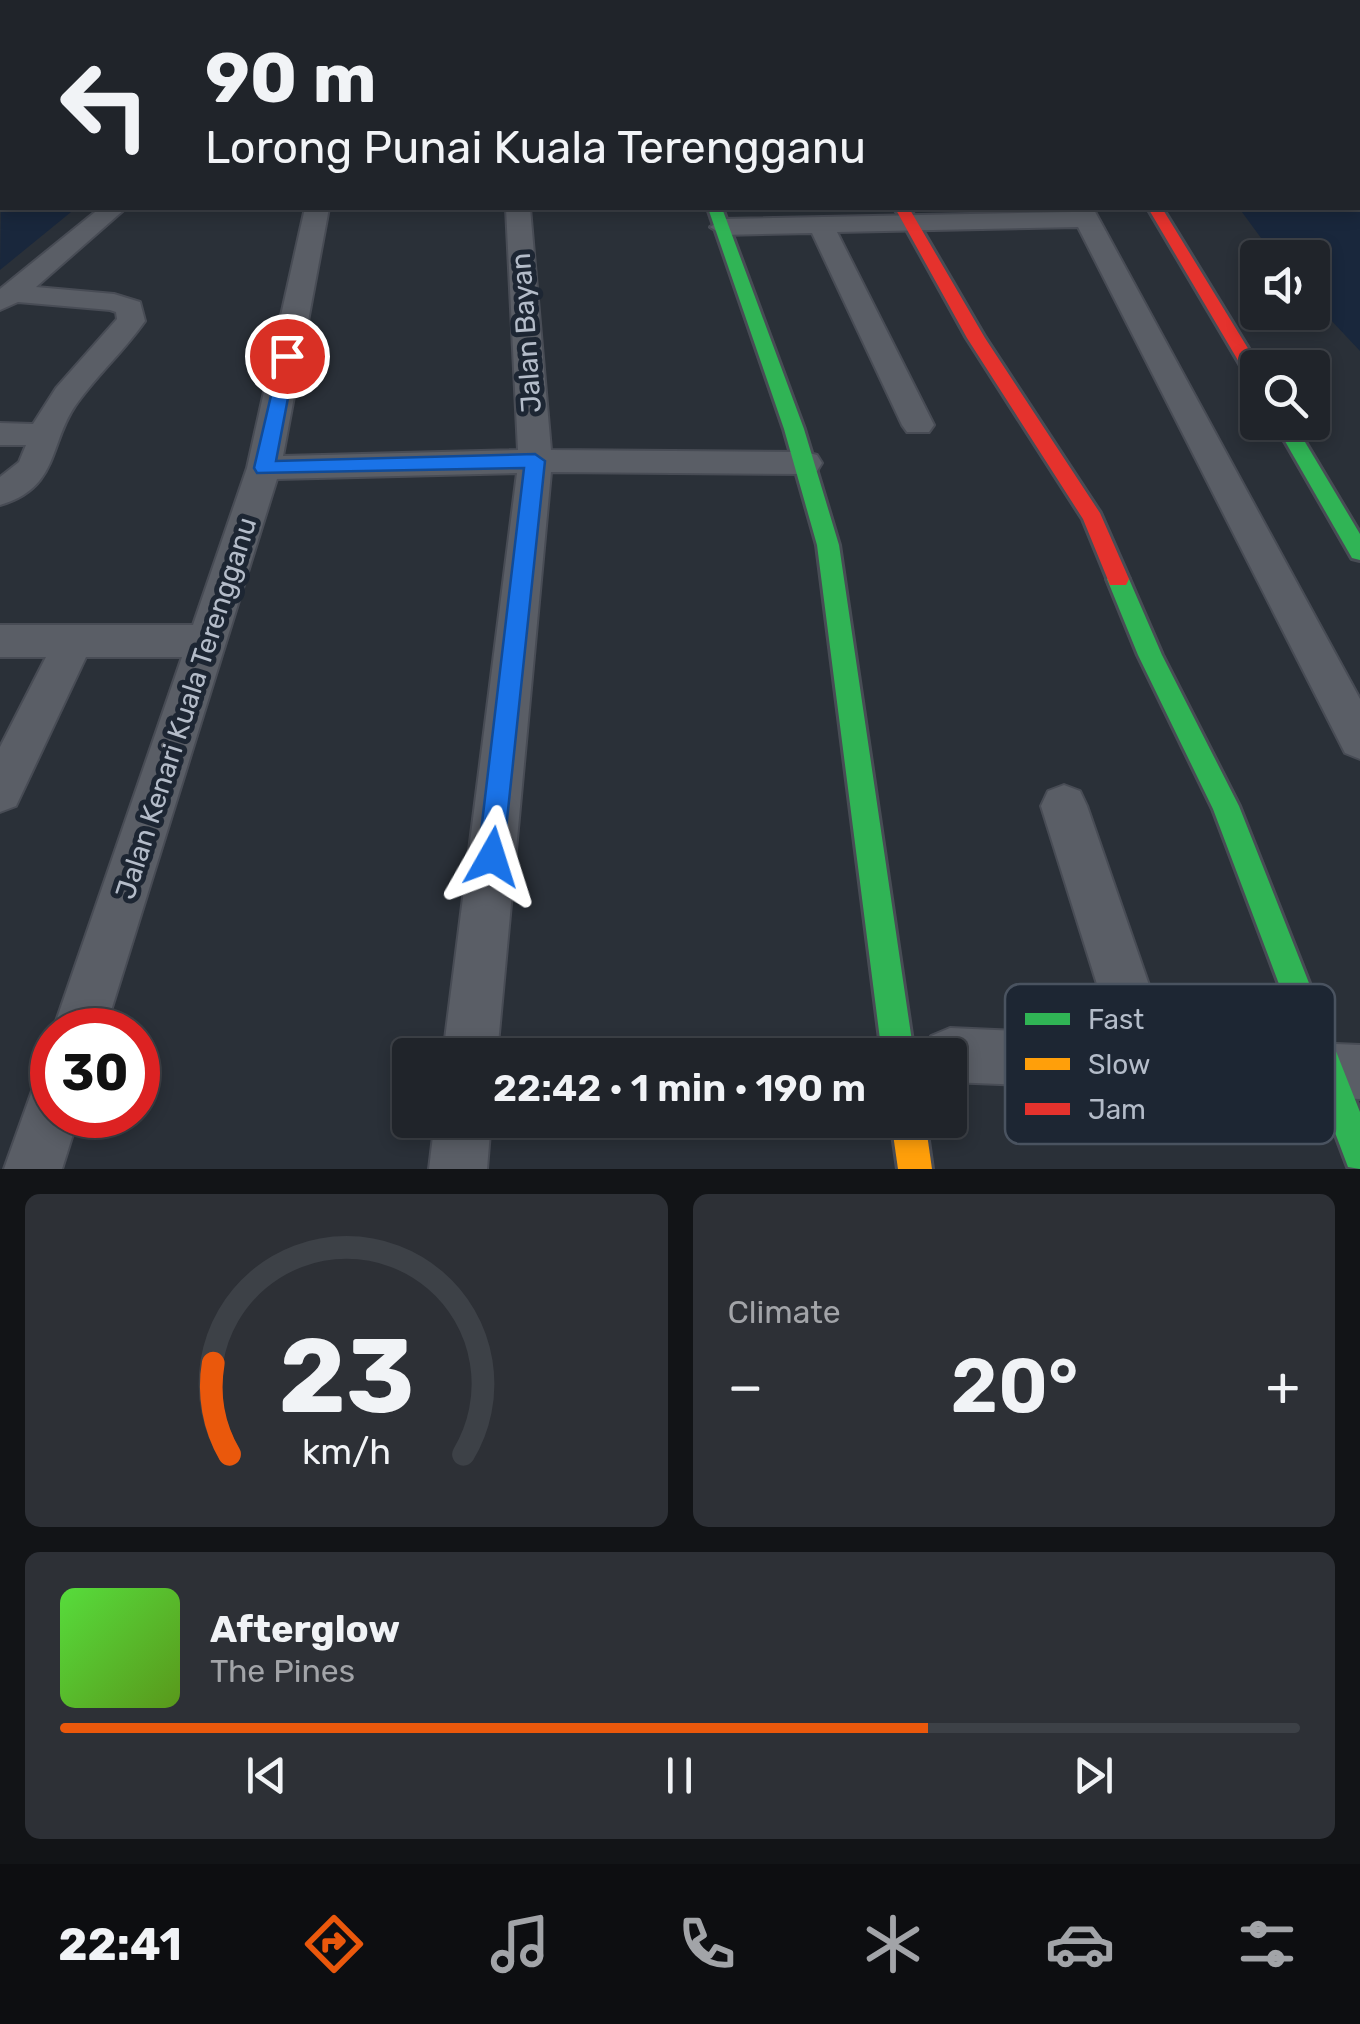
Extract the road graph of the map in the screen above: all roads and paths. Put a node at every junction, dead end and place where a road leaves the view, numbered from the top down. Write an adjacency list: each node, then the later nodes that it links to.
1 (112, 210): 10 (street)
2 (317, 210): 18 (street, Jalan Kenari Kuala Terengganu)
3 (518, 210): 16 (street, Jalan Bayan)
4 (1156, 210): 11 (street)
5 (977, 213): 6 (street); 7 (street)
6 (1066, 213): 24 (street)
7 (907, 214): 9 (street); 28 (street)
8 (719, 217): 9 (street); 17 (street)
9 (820, 223): 12 (street)
10 (6, 298): 14 (street)
11 (1240, 350)
12 (918, 425)
13 (0, 434): 14 (street)
14 (48, 435): 19 (street)
15 (1294, 440): 20 (street)
16 (535, 461): 17 (street); 18 (street); 30 (street, Jalan Bayan)
17 (804, 463): 31 (street)
18 (264, 468): 23 (street, Jalan Kenari Kuala Terengganu)
19 (0, 493)
20 (1360, 552)
21 (0, 641): 22 (street)
22 (74, 641): 23 (street); 25 (street)
23 (210, 641): 29 (street, Jalan Kenari Kuala Terengganu)
24 (1360, 740)
25 (0, 792)
26 (1064, 806): 27 (street)
27 (1123, 984)
28 (1305, 984)
29 (87, 1008)
30 (472, 1038)
31 (921, 1038)
32 (967, 1056): 33 (street)
33 (1005, 1058)
34 (1344, 1072): 38 (street)
35 (43, 1138): 39 (street)
36 (461, 1138): 40 (street)
37 (911, 1138): 41 (street)
38 (1360, 1155)
39 (33, 1169)
40 (458, 1169)
41 (916, 1169)

